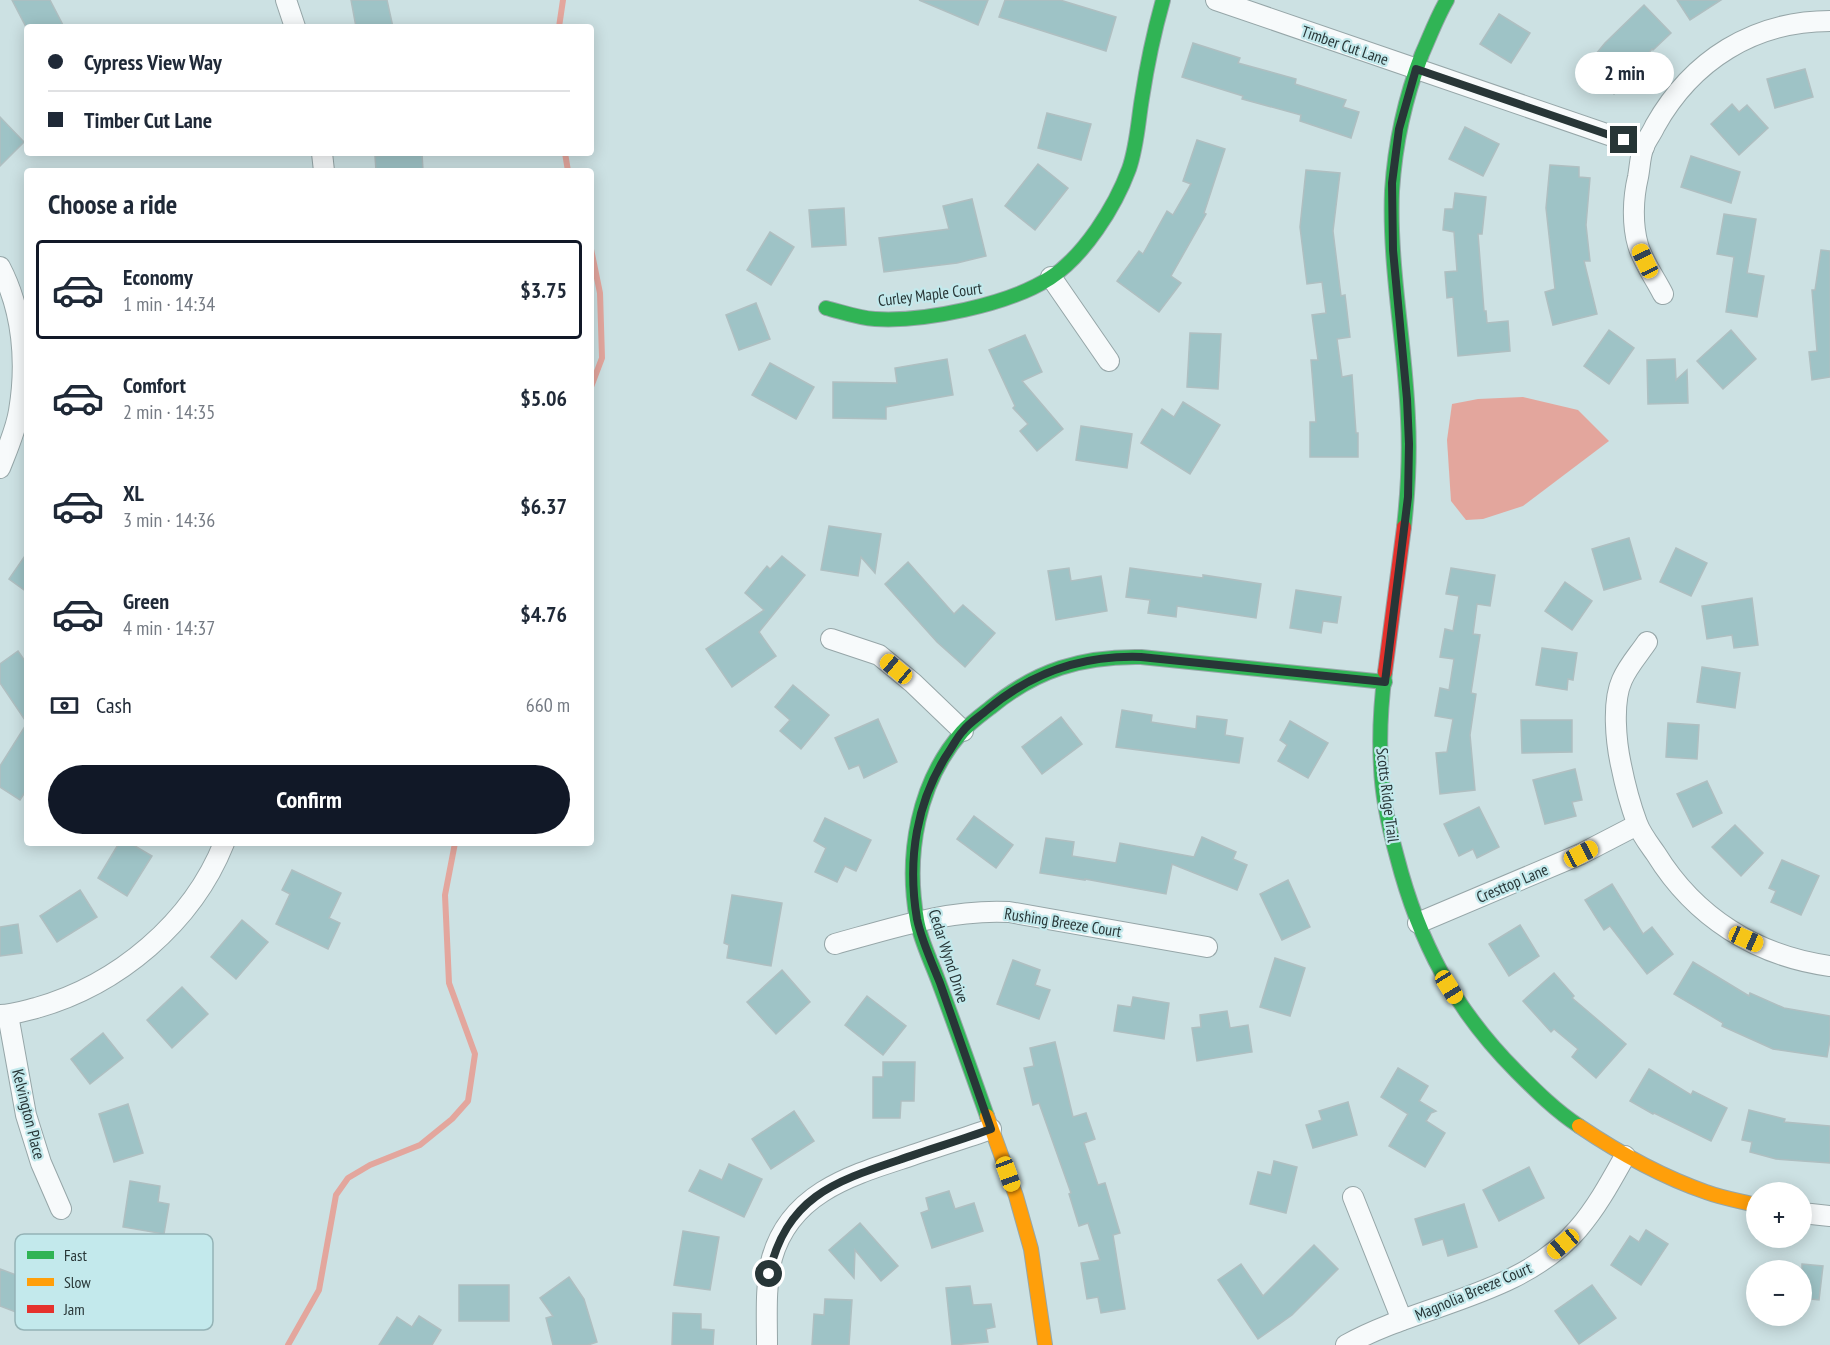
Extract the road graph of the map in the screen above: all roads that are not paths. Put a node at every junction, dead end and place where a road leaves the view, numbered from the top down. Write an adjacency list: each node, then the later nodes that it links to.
1 (286, 0): 6 (street)
2 (1163, 0): 10 (street, Curley Maple Court)
3 (1216, 0): 7 (street, Timber Cut Lane)
4 (1447, 0): 7 (street, Scotts Ridge Trail)
5 (1830, 21): 8 (street)
6 (294, 24)
7 (1416, 69): 8 (street, Timber Cut Lane); 17 (street, Scotts Ridge Trail)
8 (1644, 147): 11 (street)
9 (0, 267): 14 (street)
10 (1051, 277): 12 (street, Curley Maple Court); 13 (street)
11 (1663, 294)
12 (826, 308)
13 (1109, 361)
14 (0, 468)
15 (831, 639): 18 (street)
16 (1647, 642): 19 (street)
17 (1385, 682): 18 (street, Cedar Wynd Drive); 22 (street, Scotts Ridge Trail)
18 (963, 731): 21 (street, Cedar Wynd Drive)
19 (1637, 825): 22 (street, Cresttop Lane); 25 (street)
20 (223, 846): 26 (street)
21 (918, 921): 23 (street, Rushing Breeze Court); 24 (street, Rushing Breeze Court); 27 (street, Cedar Wynd Drive)
22 (1418, 923): 28 (street, Scotts Ridge Trail)
23 (836, 944)
24 (1207, 947)
25 (1830, 966)
26 (4, 1015): 31 (street, Kelvington Place)
27 (991, 1129): 35 (street); 36 (street, Cedar Wynd Drive)
28 (1625, 1156): 30 (street, Scotts Ridge Trail); 34 (street, Magnolia Breeze Court)
29 (1353, 1197): 34 (street)
30 (1746, 1203)
31 (61, 1209)
32 (1812, 1214): 33 (street)
33 (1830, 1216)
34 (1402, 1320): 37 (street, Magnolia Breeze Court)
35 (767, 1345)
36 (1045, 1345)
37 (1346, 1345)

